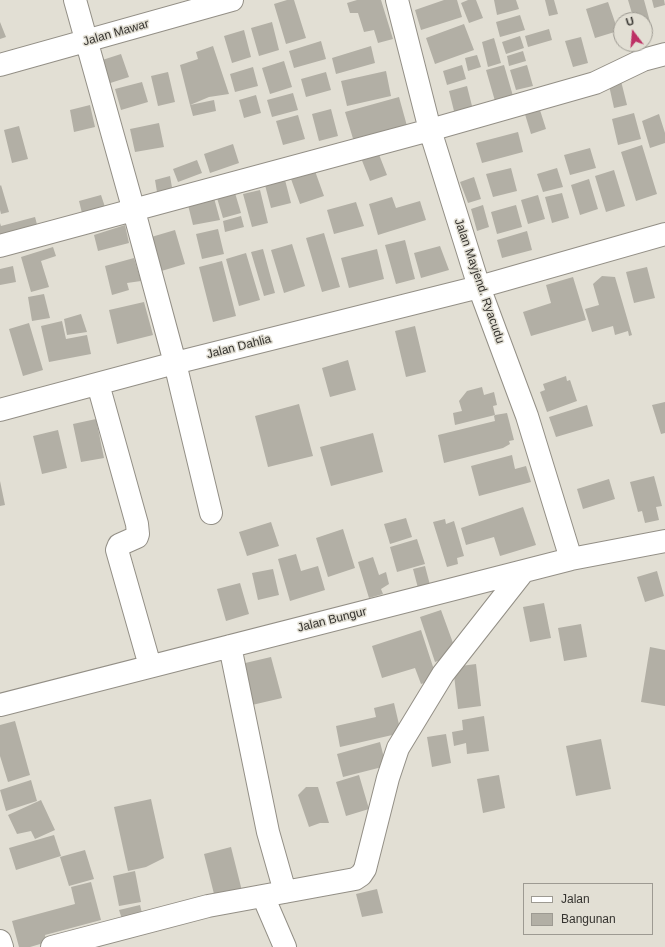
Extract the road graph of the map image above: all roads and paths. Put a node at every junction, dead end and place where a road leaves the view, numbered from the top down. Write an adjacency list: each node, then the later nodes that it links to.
1 (75, 0): 4 (street)
2 (232, 0): 4 (street, Jalan Mawar)
3 (397, 0): 7 (street, Jalan Mayjend. Ryacudu)
4 (87, 41): 6 (street, Jalan Mawar); 8 (street)
5 (665, 54): 7 (street)
6 (0, 65)
7 (430, 130): 8 (street); 11 (street, Jalan Mayjend. Ryacudu)
8 (134, 210): 10 (street); 12 (street)
9 (665, 234): 11 (street, Jalan Dahlia)
10 (0, 246)
11 (479, 287): 12 (street, Jalan Dahlia); 17 (street, Jalan Mayjend. Ryacudu)
12 (175, 363): 13 (street, Jalan Dahlia); 15 (street)
13 (98, 384): 14 (street, Jalan Dahlia); 20 (street)
14 (0, 410)
15 (211, 513)
16 (665, 541): 17 (street, Jalan Bungur)
17 (571, 559): 18 (street, Jalan Bungur)
18 (523, 572): 19 (street, Jalan Bungur); 22 (street)
19 (230, 646): 20 (street, Jalan Bungur); 22 (street)
20 (150, 666): 21 (street, Jalan Bungur)
21 (0, 705)
22 (285, 892): 23 (street)
23 (263, 896): 26 (street); 27 (street)
24 (0, 941): 25 (street)
25 (2, 947)
26 (52, 947)
27 (285, 947)

